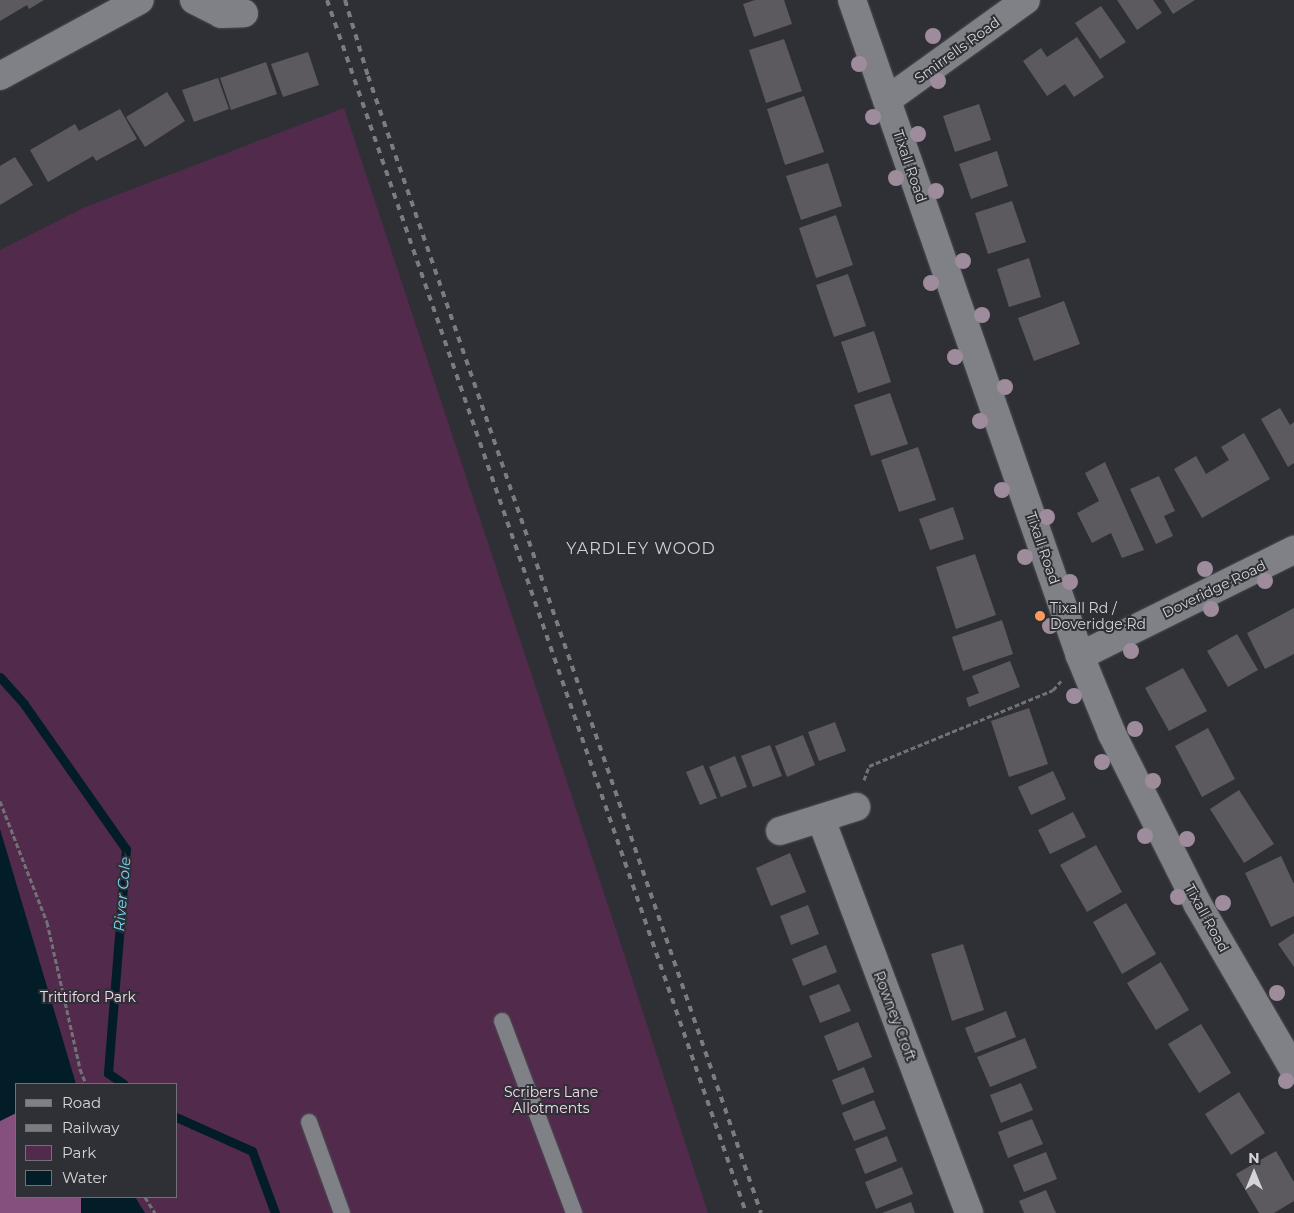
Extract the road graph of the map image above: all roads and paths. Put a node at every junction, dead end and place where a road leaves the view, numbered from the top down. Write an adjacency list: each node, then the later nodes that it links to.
1 (194, 0): 5 (street)
2 (852, 0): 7 (street, Tixall Road)
3 (1026, 0): 7 (street, Smirrells Road)
4 (130, 2): 6 (street)
5 (244, 13)
6 (0, 76)
7 (887, 100): 9 (street, Tixall Road)
8 (1294, 550): 9 (street, Doveridge Road)
9 (1080, 656): 11 (path); 15 (street, Tixall Road)
10 (0, 801): 16 (path)
11 (856, 807): 12 (street)
12 (821, 819): 13 (street); 22 (street, Rowney Croft)
13 (780, 831)
14 (502, 1021): 21 (lane)
15 (1294, 1070)
16 (86, 1083)
17 (309, 1122): 20 (lane)
18 (146, 1198): 19 (path)
19 (155, 1213)
20 (342, 1213)
21 (574, 1213)
22 (969, 1213)

